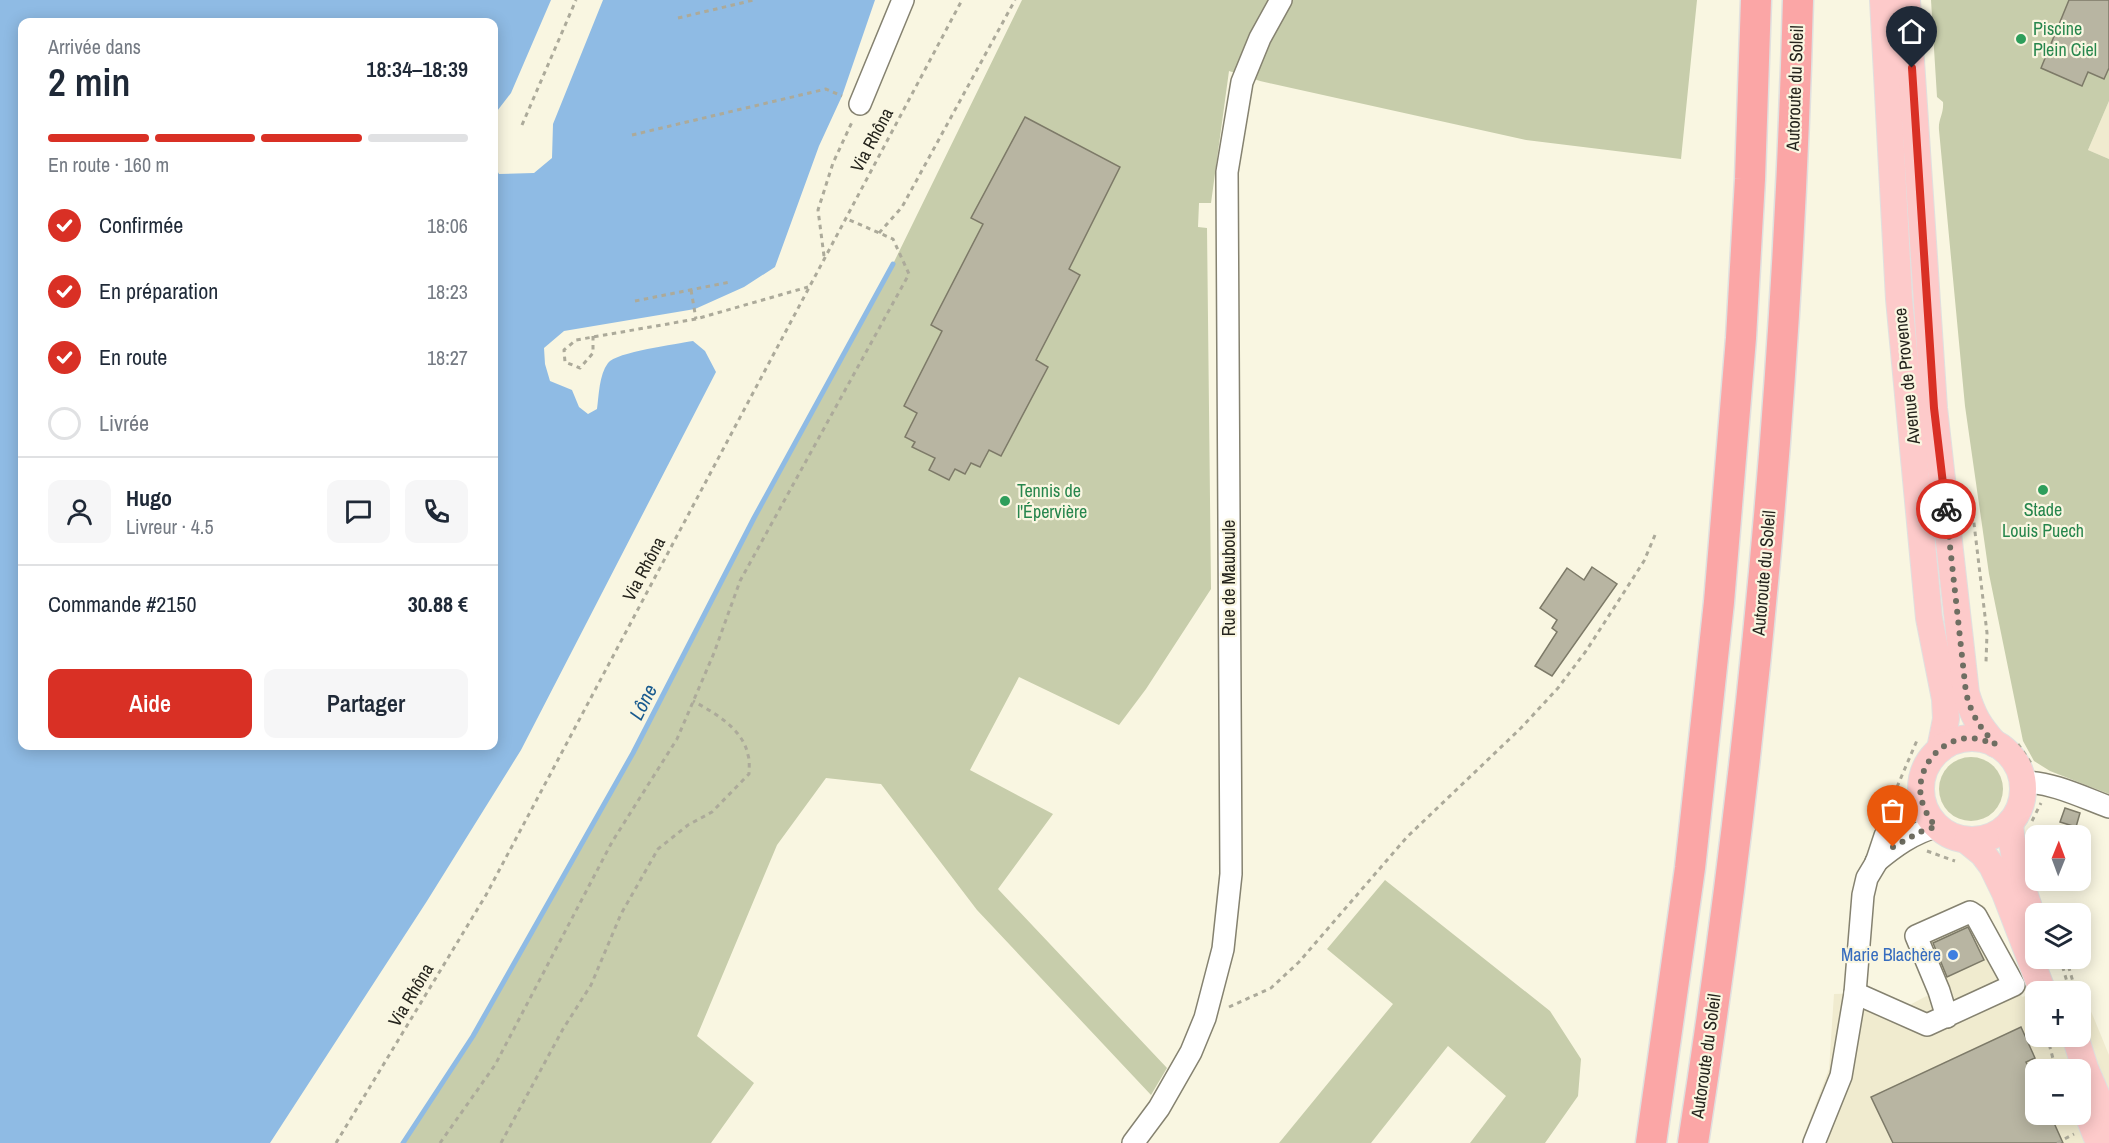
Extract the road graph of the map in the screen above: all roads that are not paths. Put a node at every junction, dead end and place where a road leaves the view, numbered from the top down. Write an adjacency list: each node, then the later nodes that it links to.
1 (903, 0): 7 (street)
2 (1281, 0): 24 (street, Rue de Mauboule)
3 (1756, 0): 25 (highway)
4 (1798, 0): 26 (highway, Autoroute du Soleil)
5 (1883, 0): 9 (main road, Avenue de Provence)
6 (1907, 0): 8 (main road, Avenue de Provence)
7 (860, 104)
8 (1995, 744): 9 (main road); 10 (main road)
9 (1940, 749): 11 (main road)
10 (2023, 782): 12 (street); 13 (main road)
11 (1920, 793): 14 (main road); 16 (street)
12 (2109, 807)
13 (2010, 824): 15 (main road); 17 (main road)
14 (1936, 827): 15 (main road); 16 (street)
15 (1962, 851): 18 (main road)
16 (1876, 863): 19 (street)
17 (2027, 903)
18 (2039, 981)
19 (1855, 993): 20 (street); 27 (street)
20 (1947, 1017): 20 (street)
21 (2078, 1047): 23 (main road)
22 (2091, 1124): 28 (main road)
23 (2109, 1124)
24 (1133, 1143)
25 (1651, 1143)
26 (1693, 1143)
27 (1814, 1143)
28 (2099, 1143)

